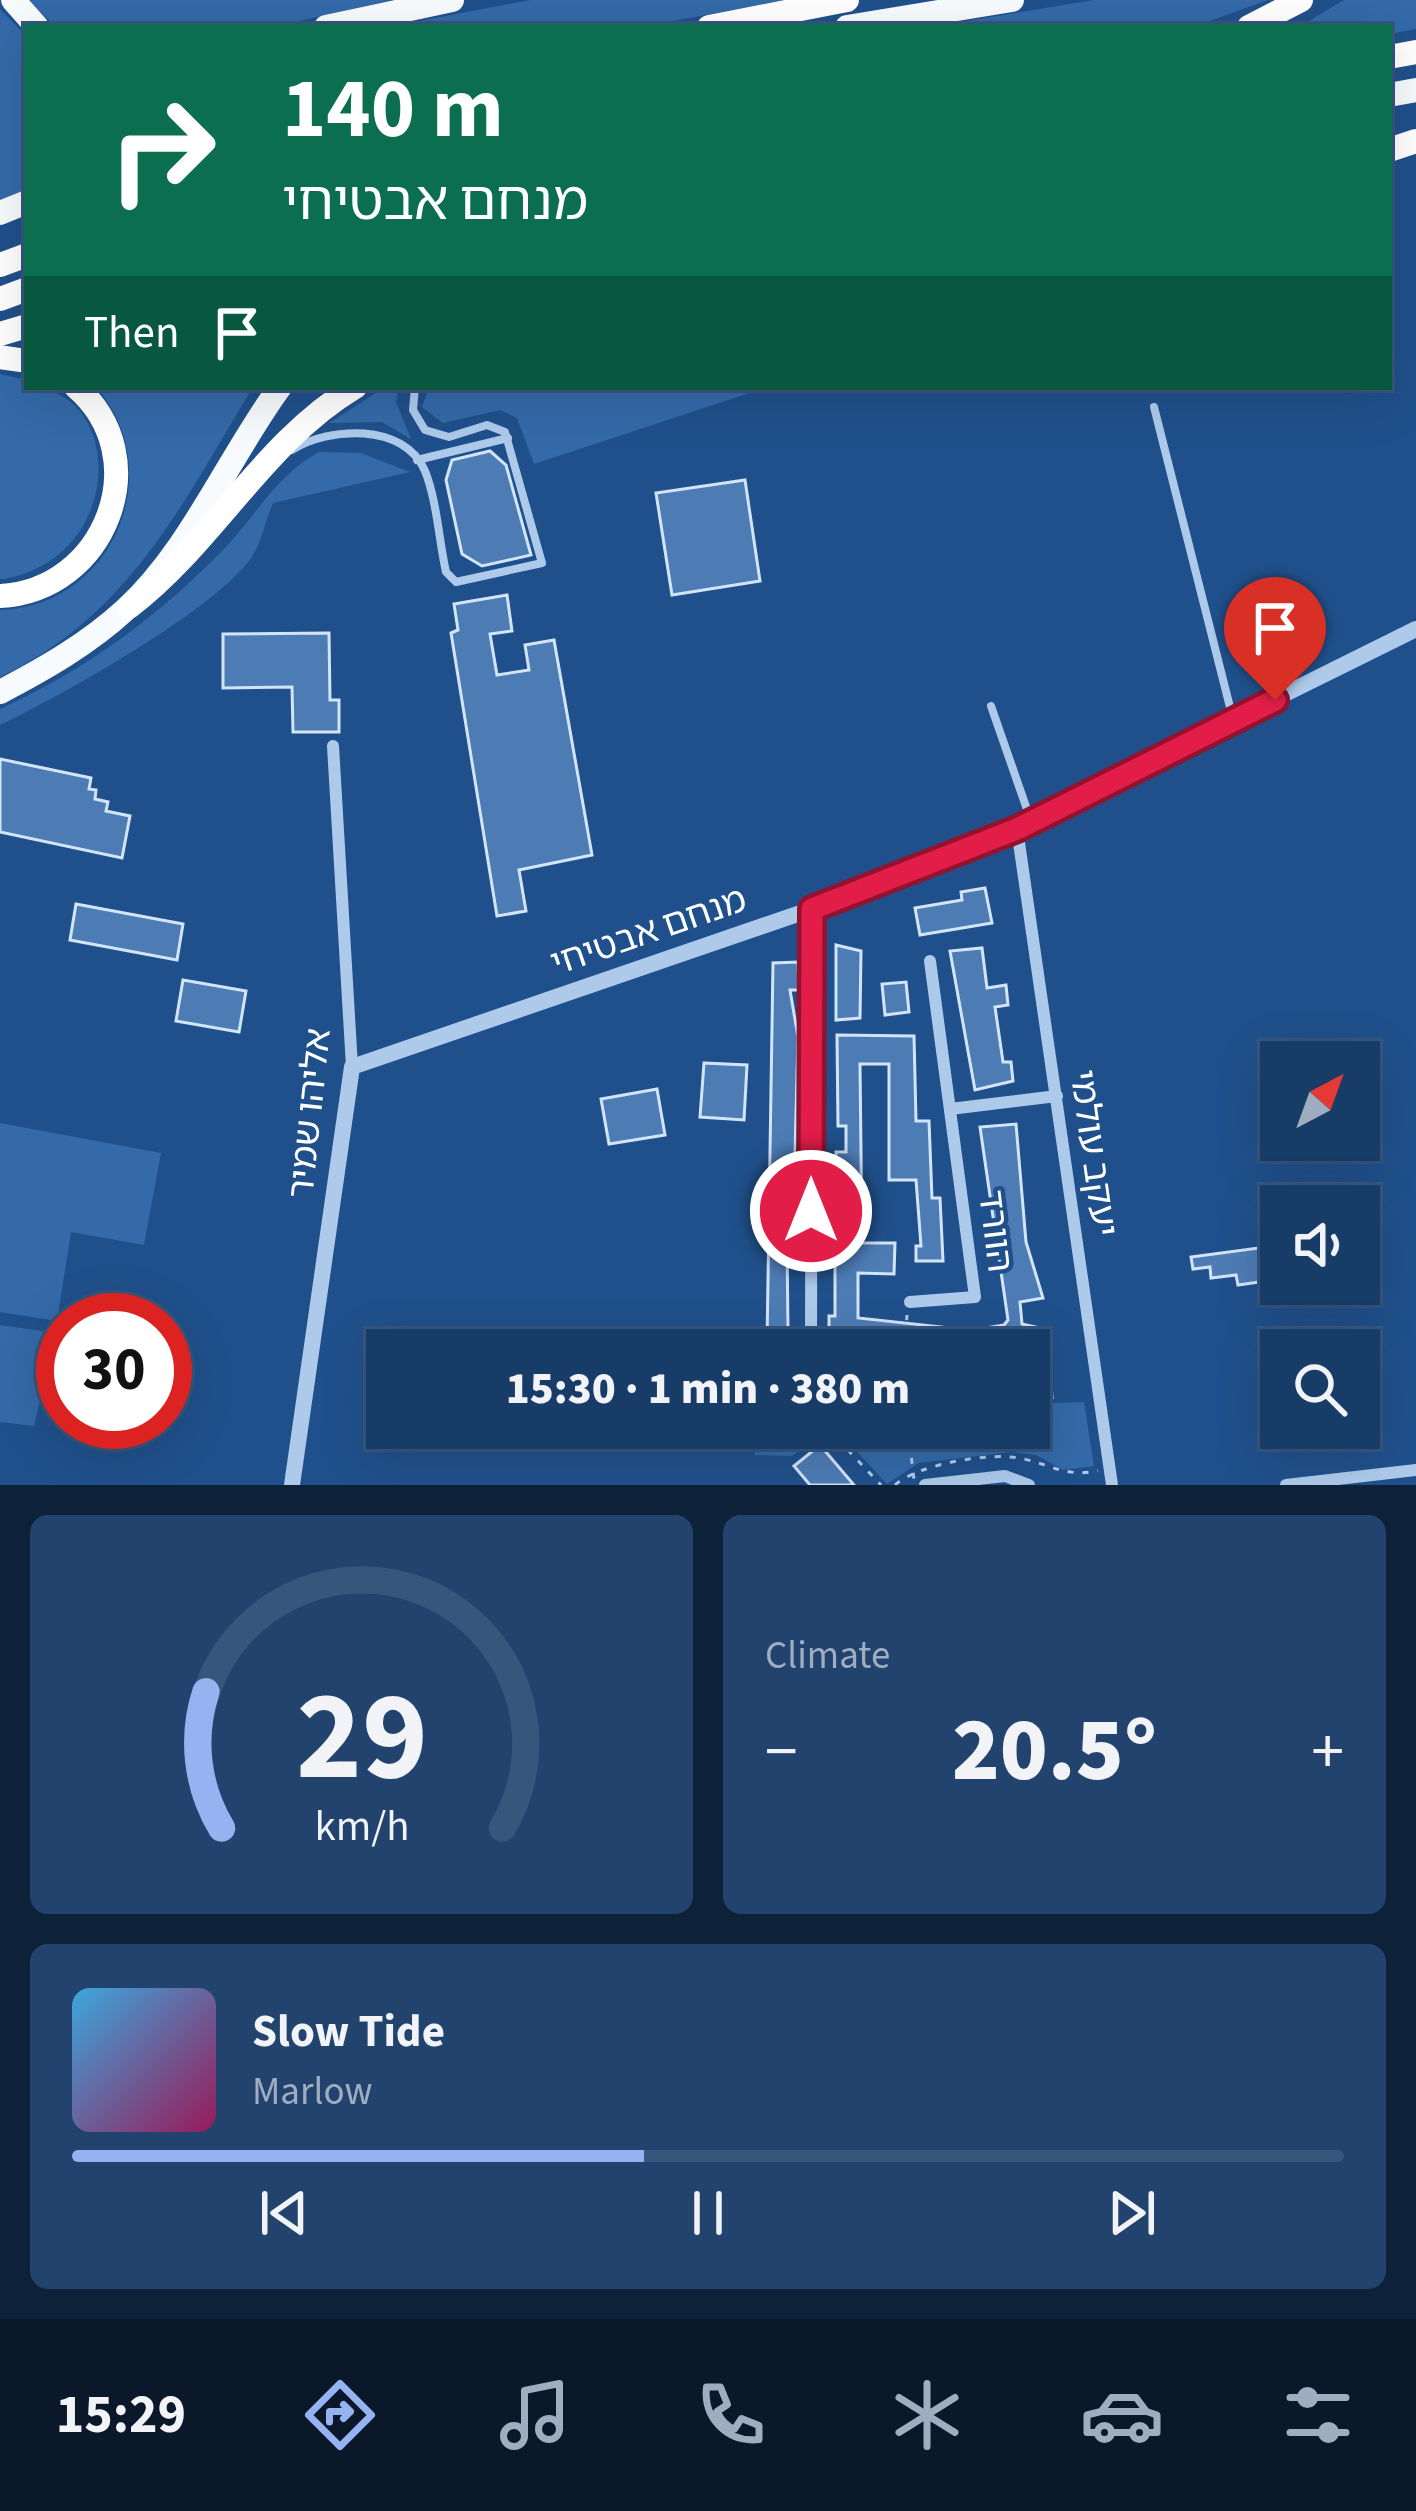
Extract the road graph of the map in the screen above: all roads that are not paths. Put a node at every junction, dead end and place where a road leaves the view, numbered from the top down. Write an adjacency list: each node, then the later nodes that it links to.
1 (13, 0): 6 (highway)
2 (452, 0): 7 (highway)
3 (847, 0): 8 (highway)
4 (1012, 0): 9 (highway)
5 (1301, 0): 10 (highway)
6 (34, 24)
7 (340, 24)
8 (724, 24)
9 (865, 24)
10 (1255, 24)
11 (78, 390): 19 (highway)
12 (278, 390): 20 (highway)
13 (351, 390): 18 (highway)
14 (415, 390): 16 (lane)
15 (1154, 407): 24 (lane)
16 (508, 438): 17 (lane); 17 (lane)
17 (416, 460): 18 (lane)
18 (233, 503): 20 (highway)
19 (0, 596)
20 (129, 607): 22 (highway)
21 (1416, 629): 24 (street, מנחם אבטיחי)
22 (0, 692)
23 (991, 706): 26 (lane)
24 (1233, 721): 26 (street, מנחם אבטיחי)
25 (333, 746): 29 (street, אליהו שמיר)
26 (1024, 826): 27 (street, מנחם אבטיחי); 30 (street, יעקב עולמי)
27 (812, 909): 29 (street, מנחם אבטיחי); 33 (street)
28 (930, 961): 31 (street, הוורד)
29 (352, 1066): 35 (street, אליהו שמיר)
30 (1057, 1096): 31 (street); 38 (street, יעקב עולמי)
31 (950, 1108): 32 (street, הוורד)
32 (910, 1302)
33 (811, 1329)
34 (1416, 1470): 39 (street)
35 (292, 1485)
36 (925, 1485): 37 (street)
37 (1029, 1485)
38 (1112, 1485)
39 (1286, 1485)

